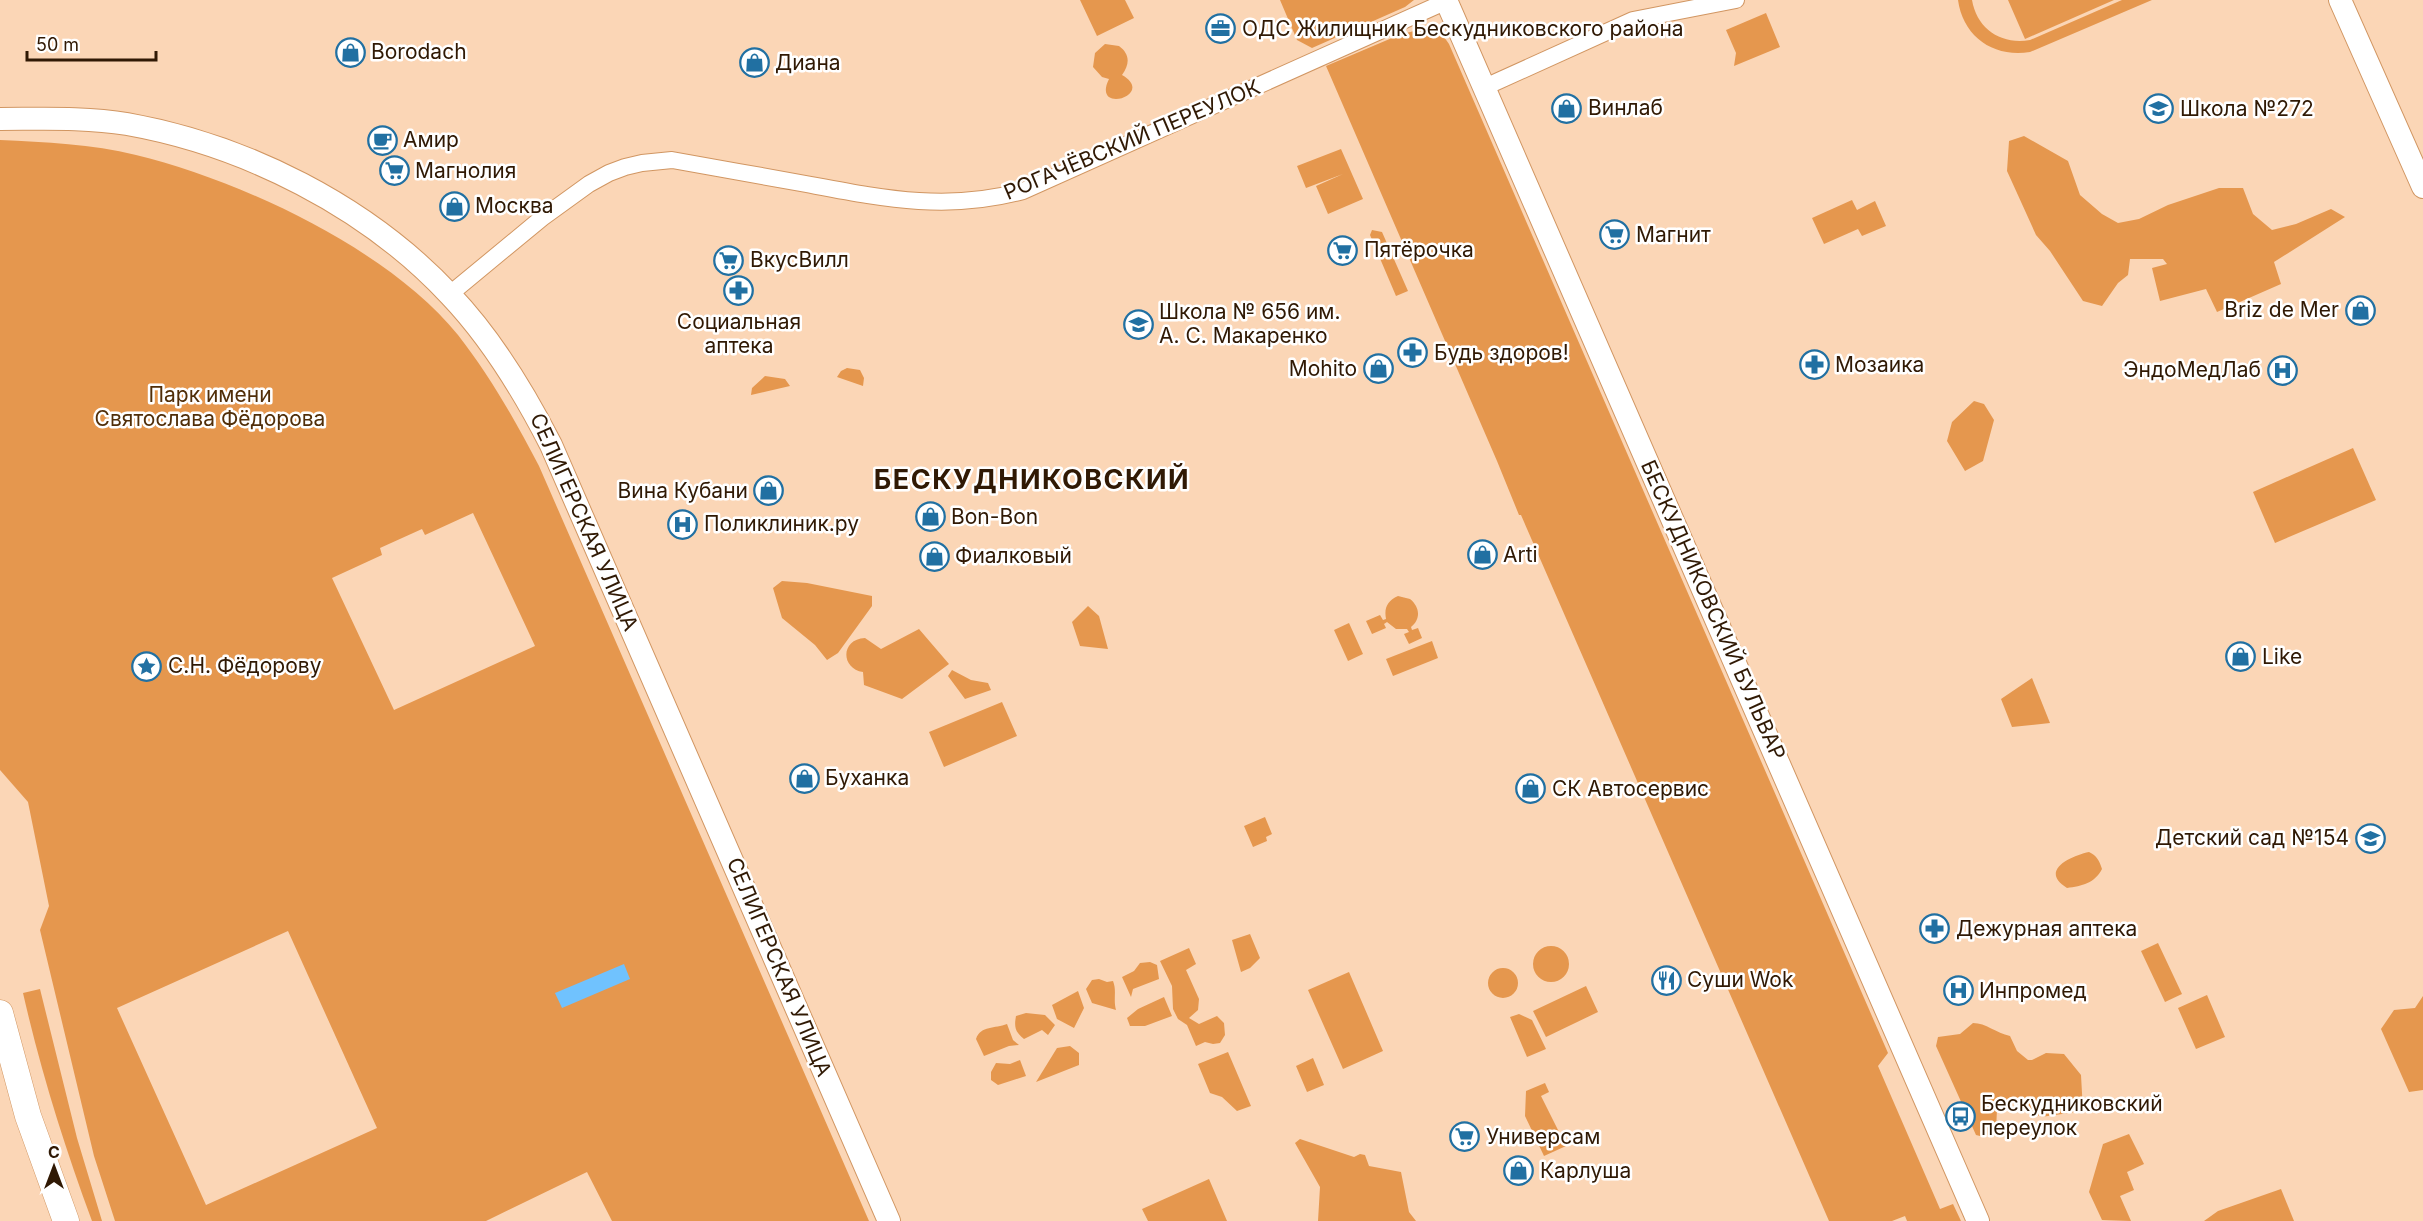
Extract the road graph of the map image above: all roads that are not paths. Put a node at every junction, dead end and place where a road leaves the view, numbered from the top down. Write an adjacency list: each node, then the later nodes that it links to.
1 (1736, 0): 4 (street)
2 (2340, 0): 6 (street)
3 (1446, 1): 4 (street, БЕСКУДНИКОВСКИЙ БУЛЬВАР); 7 (street, РОГАЧЁВСКИЙ ПЕРЕУЛОК)
4 (1485, 87): 11 (street, БЕСКУДНИКОВСКИЙ БУЛЬВАР)
5 (0, 119): 7 (street, СЕЛИГЕРСКАЯ УЛИЦА)
6 (2423, 187)
7 (450, 294): 10 (street, СЕЛИГЕРСКАЯ УЛИЦА)
8 (0, 1013): 9 (main road)
9 (66, 1221)
10 (889, 1221)
11 (1978, 1221)

